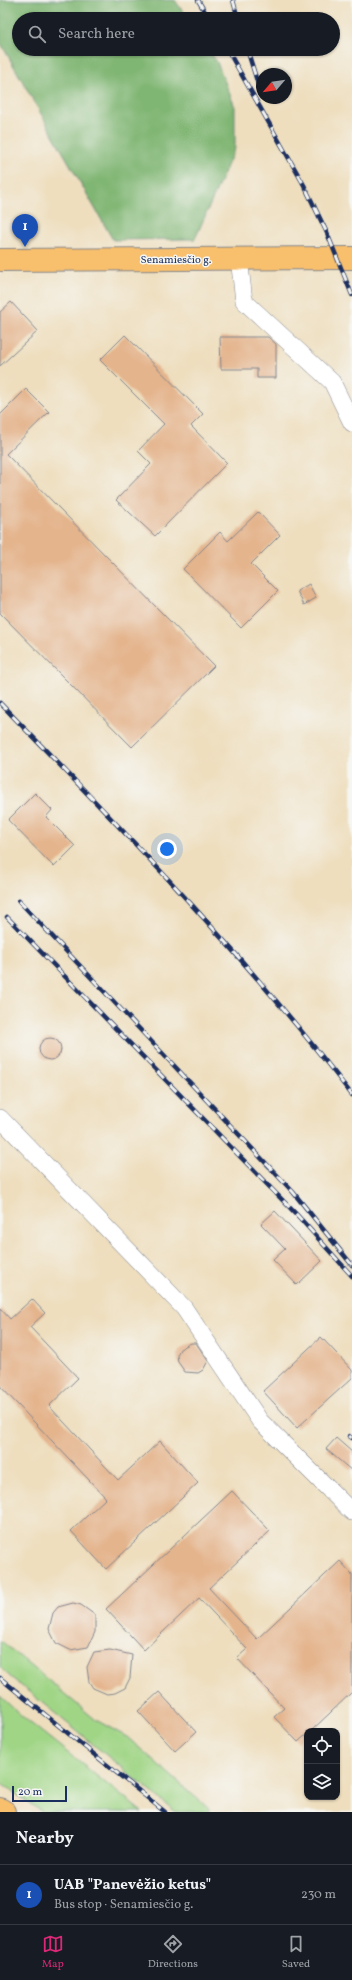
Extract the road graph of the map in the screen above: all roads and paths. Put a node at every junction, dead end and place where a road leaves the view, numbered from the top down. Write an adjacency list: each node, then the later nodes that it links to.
1 (239, 258): 2 (main road, Senamiesčio g.); 3 (main road, Senamiesčio g.); 4 (street)
2 (352, 258)
3 (0, 260)
4 (352, 423)
5 (0, 1118): 6 (street)
6 (352, 1512)
7 (0, 1809): 8 (main road)
8 (4, 1812)

